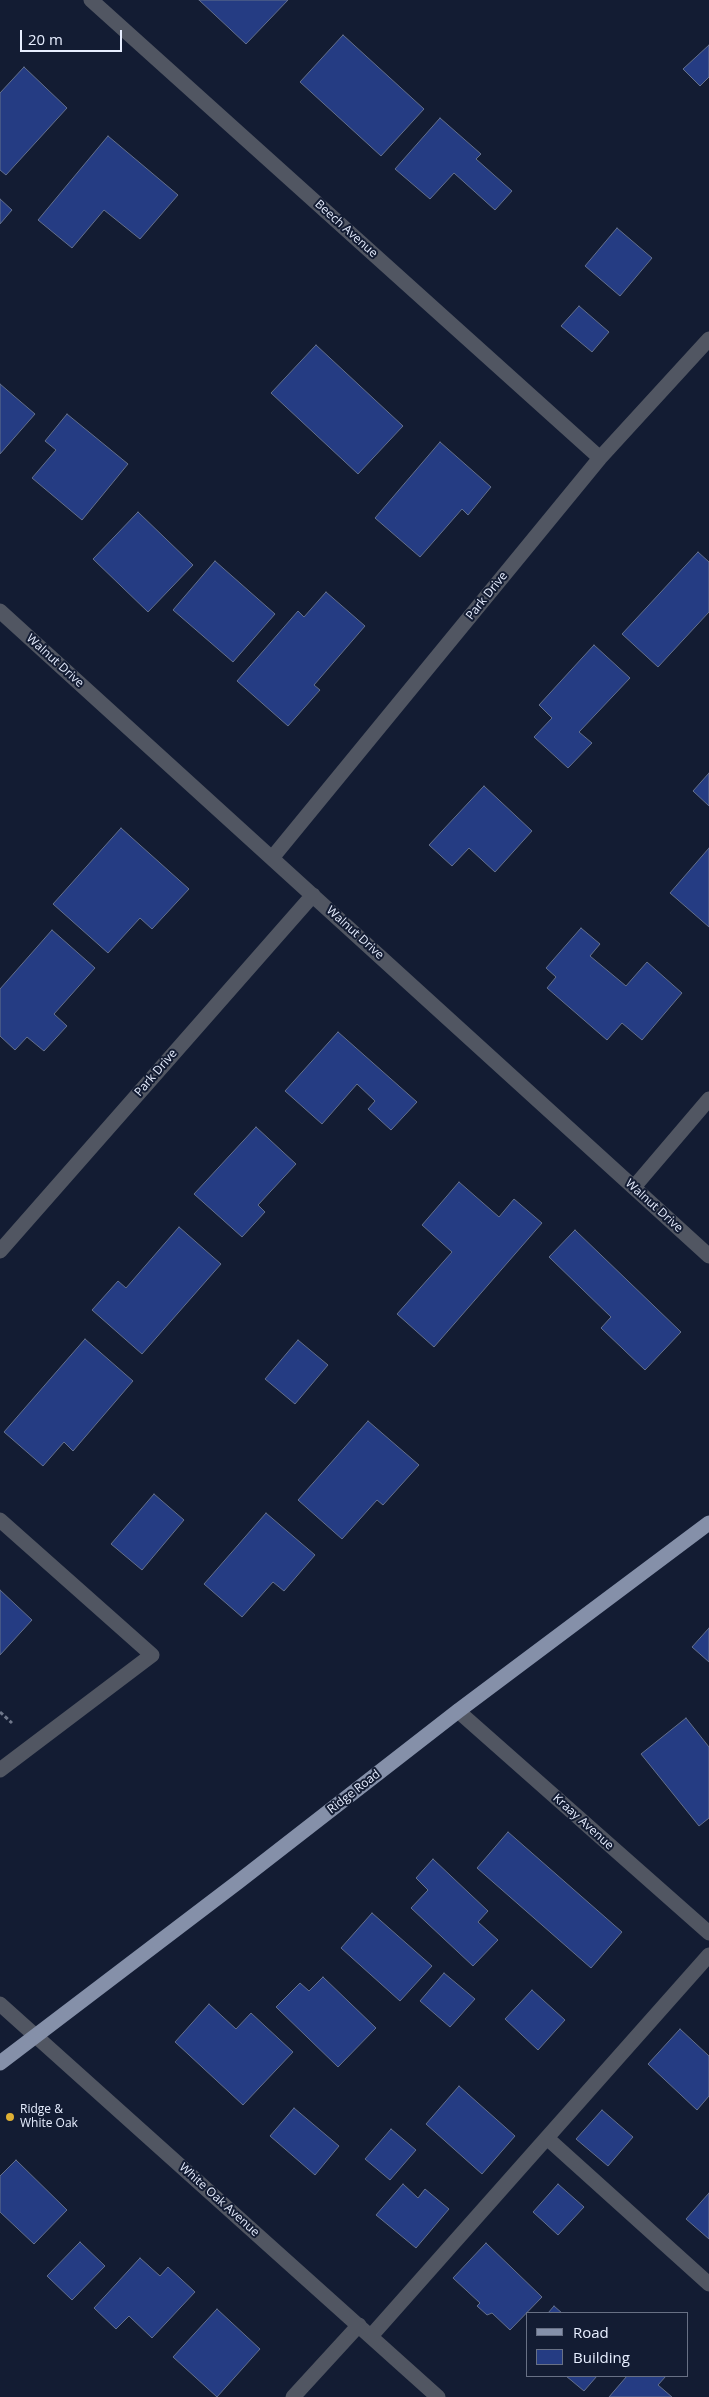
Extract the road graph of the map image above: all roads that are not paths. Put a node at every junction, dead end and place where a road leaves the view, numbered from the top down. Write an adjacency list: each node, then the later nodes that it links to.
1 (91, 0): 3 (street, Beech Avenue)
2 (709, 340): 3 (street, Park Drive)
3 (600, 458): 5 (street, Park Drive)
4 (0, 611): 5 (street, Walnut Drive)
5 (272, 858): 6 (street, Walnut Drive)
6 (313, 895): 8 (street, Walnut Drive); 9 (street, Park Drive)
7 (709, 1099): 8 (street)
8 (634, 1188): 10 (street, Walnut Drive)
9 (0, 1251)
10 (709, 1256)
11 (0, 1520): 14 (street)
12 (709, 1523): 13 (main road, Ridge Road)
13 (458, 1711): 15 (street, Kraay Avenue); 18 (main road, Ridge Road)
14 (0, 1770)
15 (709, 1933)
16 (709, 1955): 20 (street)
17 (0, 2004): 18 (street, White Oak Avenue)
18 (35, 2036): 19 (main road, Ridge Road); 22 (street, White Oak Avenue)
19 (0, 2063)
20 (547, 2138): 21 (street); 23 (street)
21 (709, 2284)
22 (359, 2325): 23 (street, White Oak Avenue); 24 (street)
23 (371, 2336): 25 (street, White Oak Avenue)
24 (293, 2397)
25 (438, 2397)

